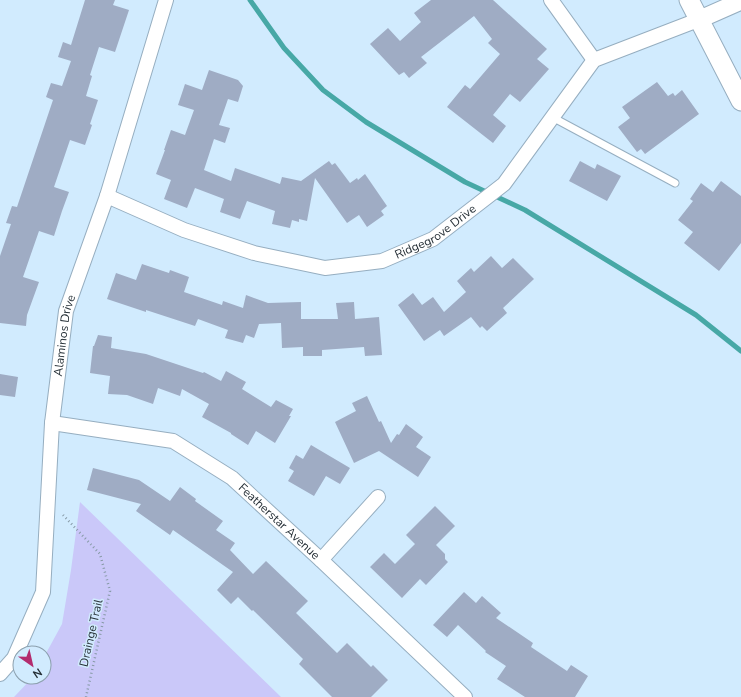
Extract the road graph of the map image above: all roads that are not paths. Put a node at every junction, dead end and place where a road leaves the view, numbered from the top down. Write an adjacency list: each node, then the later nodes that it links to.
1 (166, 0): 10 (street, Alaminos Drive)
2 (551, 0): 6 (street)
3 (689, 0): 5 (main road)
4 (741, 1): 5 (street)
5 (698, 20): 6 (street); 7 (main road)
6 (594, 60): 8 (street, Ridgegrove Drive)
7 (741, 100)
8 (552, 117): 9 (lane); 10 (street, Ridgegrove Drive)
9 (675, 183)
10 (107, 196): 11 (street, Alaminos Drive)
11 (52, 423): 13 (street, Featherstar Avenue); 14 (street, Alaminos Drive)
12 (378, 496): 13 (street)
13 (322, 560): 15 (street, Featherstar Avenue)
14 (0, 674)
15 (465, 697)

